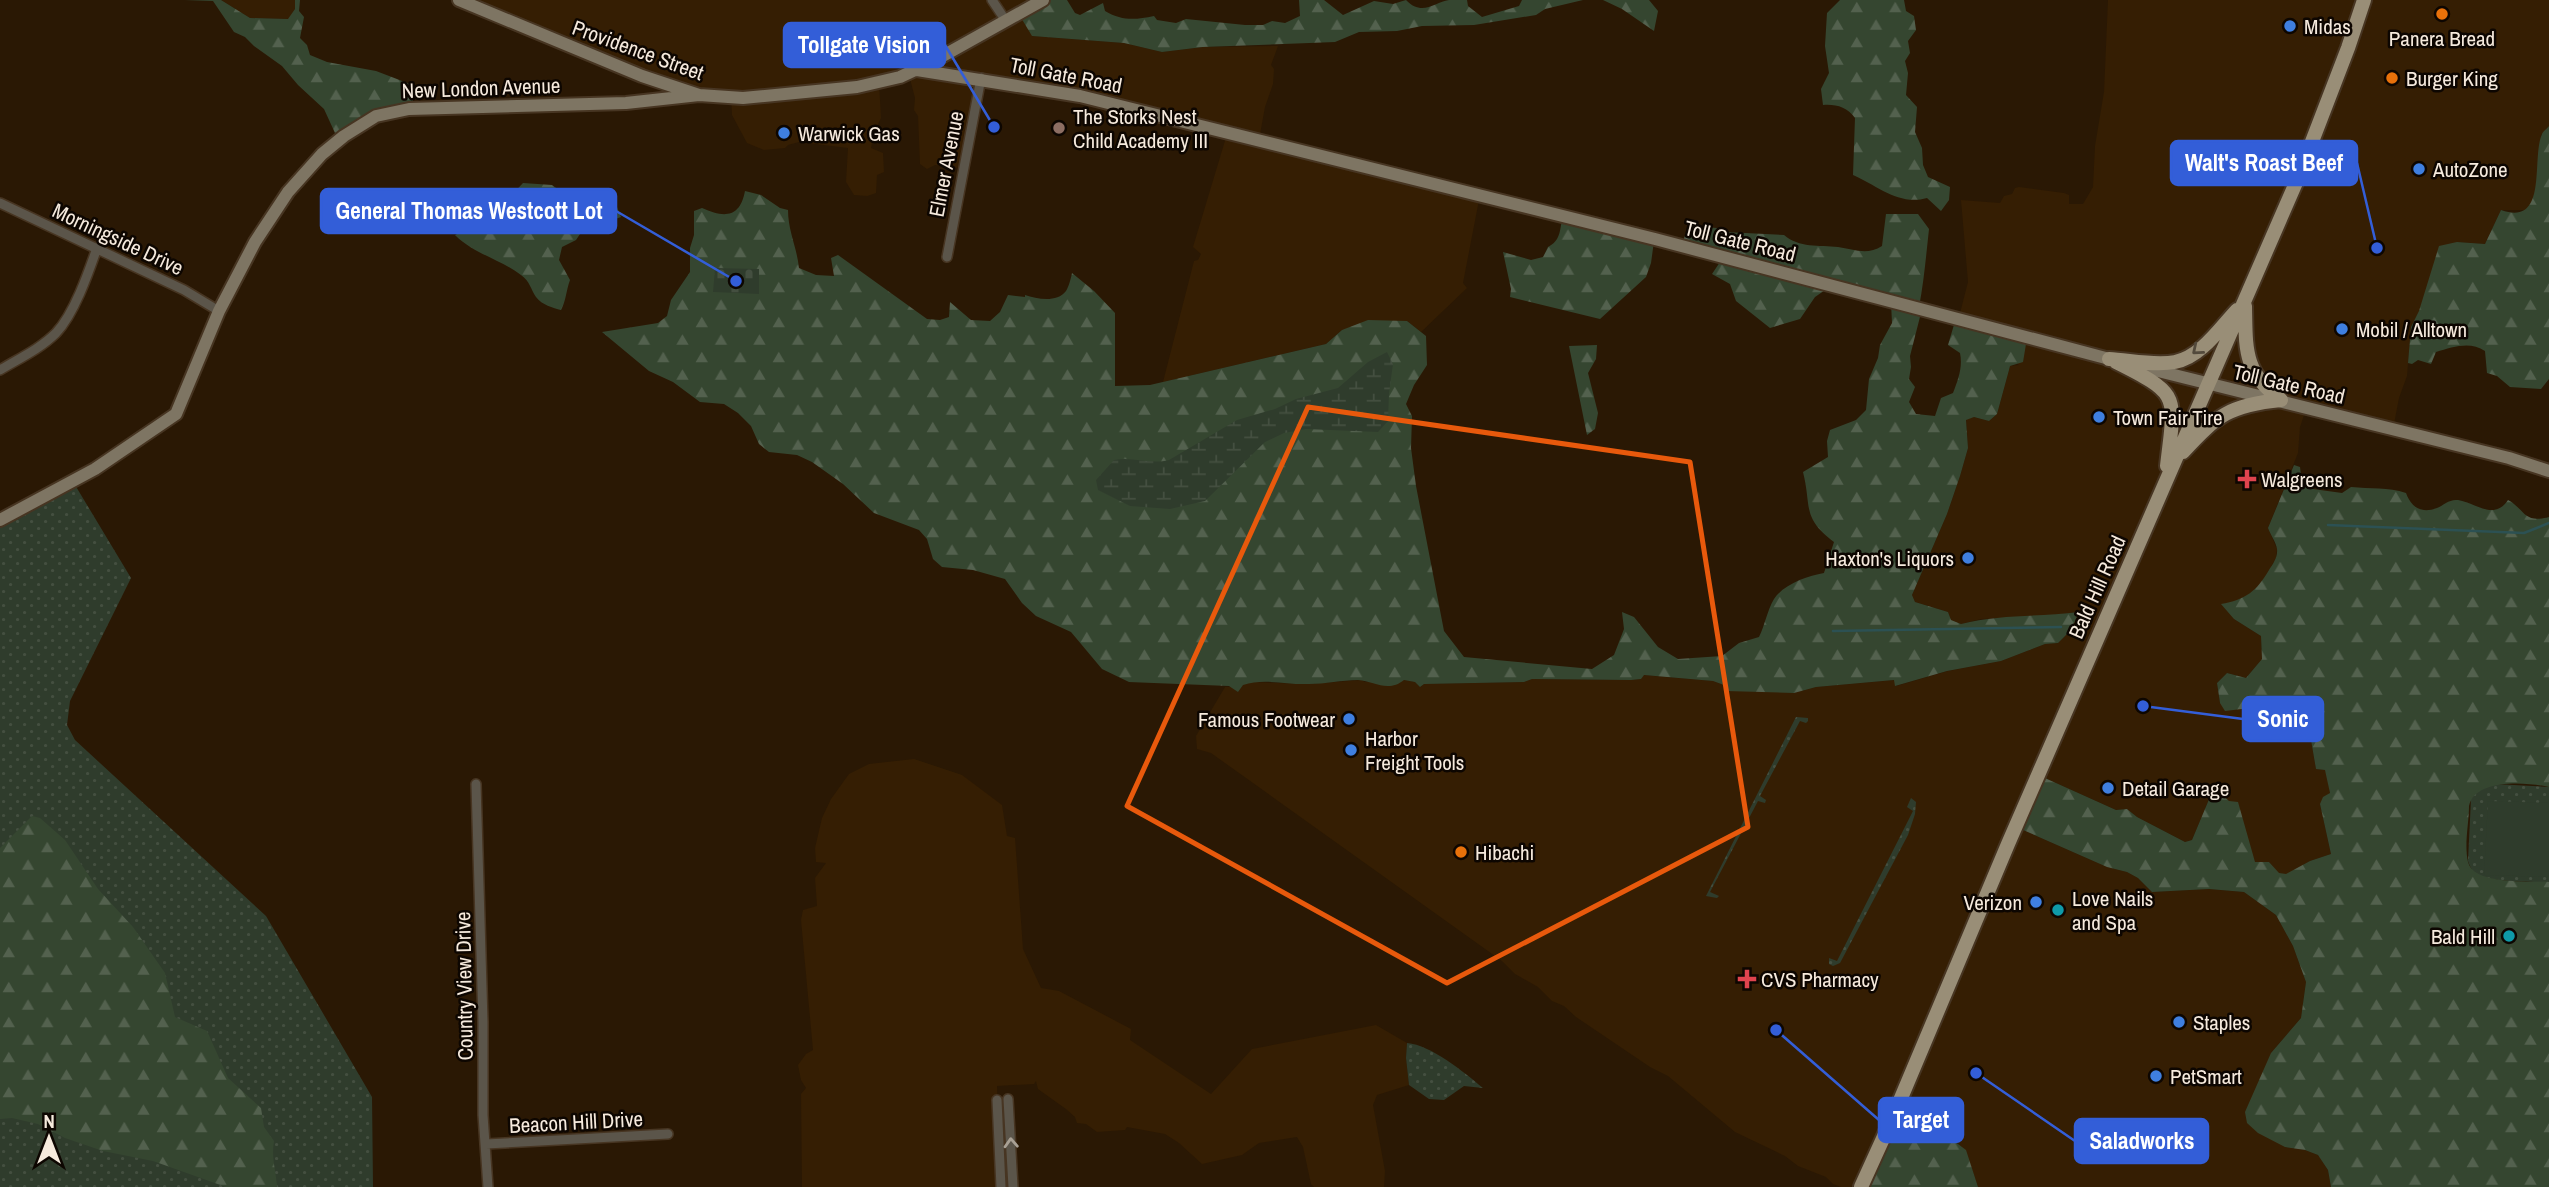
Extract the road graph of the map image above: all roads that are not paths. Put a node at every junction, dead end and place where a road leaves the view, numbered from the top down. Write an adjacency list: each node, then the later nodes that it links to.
1 (459, 0): 8 (main road, Providence Street)
2 (992, 0): 5 (street)
3 (1043, 0): 5 (main road, Providence Street)
4 (2364, 0): 12 (main road, Bald Hill Road)
5 (1006, 21): 6 (main road, Providence Street)
6 (917, 70): 7 (main road, Toll Gate Road); 8 (main road, Providence Street)
7 (981, 78): 11 (street, Elmer Avenue); 14 (main road, Toll Gate Road)
8 (699, 94): 13 (main road, New London Avenue)
9 (0, 203): 10 (street, Morningside Drive)
10 (97, 248): 13 (street, Morningside Drive); 15 (street)
11 (947, 257)
12 (2245, 301): 14 (main road, one-way to 14); 16 (main road, Bald Hill Road); 17 (main road)
13 (219, 311): 21 (main road, New London Avenue)
14 (2109, 359): 16 (main road, Toll Gate Road); 20 (main road)
15 (0, 370)
16 (2209, 384): 17 (main road, Toll Gate Road); 18 (main road, Bald Hill Road)
17 (2281, 400): 18 (main road); 19 (main road, Toll Gate Road)
18 (2175, 460): 20 (main road, Bald Hill Road)
19 (2549, 471)
20 (2166, 482): 30 (main road, Bald Hill Road)
21 (0, 520)
22 (476, 783): 26 (street, Country View Drive)
23 (1008, 1099): 29 (street, one-way to 23)
24 (997, 1100): 28 (street)
25 (668, 1134): 26 (street, Beacon Hill Drive)
26 (486, 1144): 27 (street, Country View Drive)
27 (488, 1187)
28 (1002, 1187)
29 (1013, 1187)
30 (1861, 1187)

